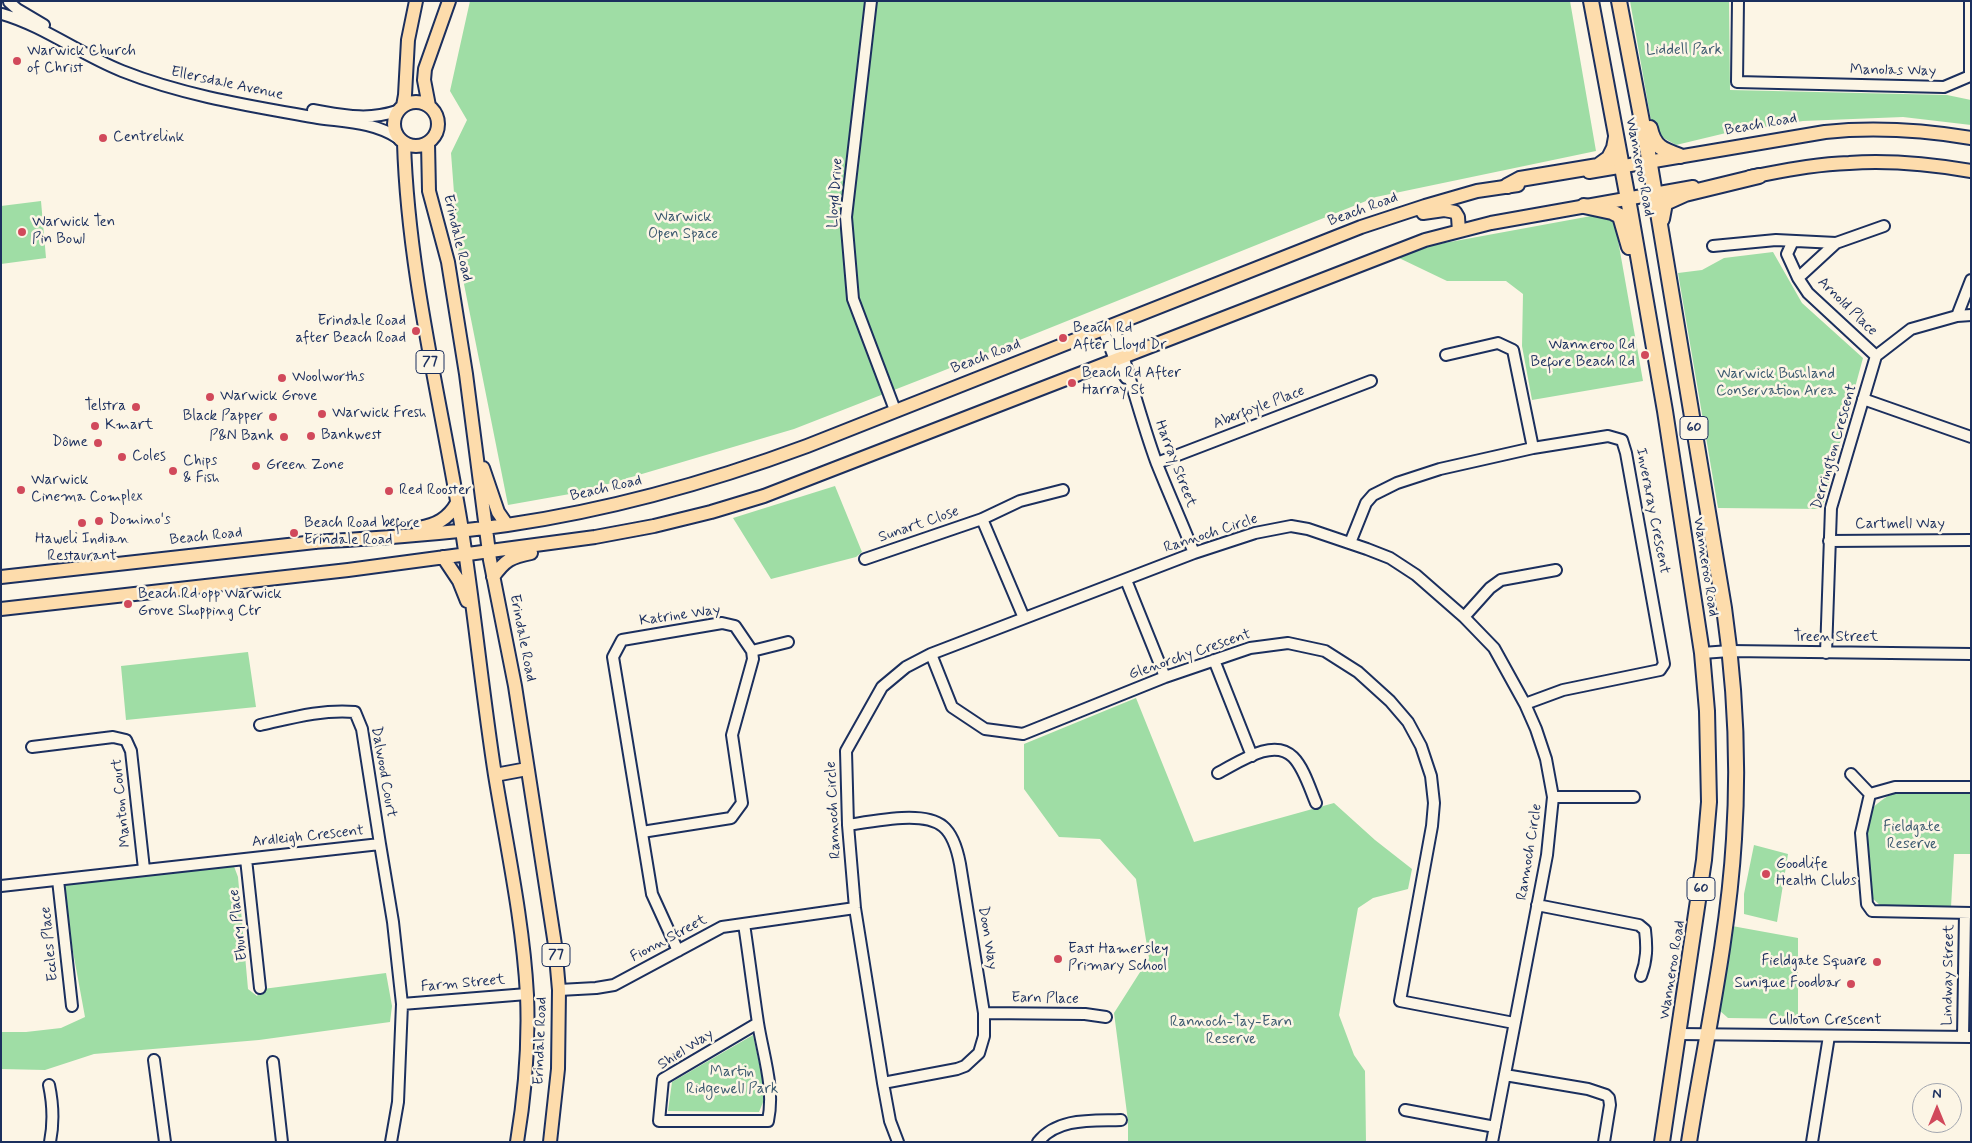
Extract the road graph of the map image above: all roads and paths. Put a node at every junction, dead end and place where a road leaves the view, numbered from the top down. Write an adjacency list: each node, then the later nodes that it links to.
1 (416, 1): 11 (main road, Erindale Road)
2 (449, 1): 10 (main road, Erindale Road)
3 (871, 1): 44 (street, Lloyd Drive)
4 (1591, 1): 12 (highway, Wanneroo Road / 60)
5 (1738, 1): 6 (street, Manolas Way)
6 (1970, 1)
7 (9, 2): 9 (street, Ellersdale Avenue); 11 (street, Ellersdale Avenue)
8 (1620, 4): 16 (highway); 17 (highway, Wanneroo Road / 60)
9 (1, 14): 14 (street, Ellersdale Avenue)
10 (429, 106): 11 (main road); 15 (main road, Erindale Road)
11 (400, 109): 14 (main road, Erindale Road)
12 (1616, 137): 18 (highway, Wanneroo Road / 60); 21 (highway)
13 (1971, 138): 16 (main road, Beach Road)
14 (401, 141): 15 (main road); 49 (main road, Erindale Road / 77)
15 (428, 143): 43 (main road, Erindale Road / 77)
16 (1680, 156): 17 (main road, Beach Road)
17 (1650, 162): 18 (main road, Beach Road); 22 (highway, Wanneroo Road / 60)
18 (1622, 166): 21 (main road, Beach Road); 23 (highway, Wanneroo Road / 60)
19 (1971, 171): 20 (main road)
20 (1759, 176): 22 (main road); 26 (highway)
21 (1507, 186): 25 (main road, Beach Road)
22 (1655, 194): 23 (main road); 26 (highway, Wanneroo Road / 60)
23 (1628, 198): 24 (main road); 34 (highway, Wanneroo Road / 60)
24 (1584, 206): 28 (main road); 34 (highway)
25 (1391, 216): 28 (main road); 37 (main road, Beach Road)
26 (1660, 224): 73 (highway, Wanneroo Road / 60)
27 (1884, 226): 30 (street, Arnold Place)
28 (1459, 231): 40 (main road)
29 (1793, 241): 30 (street); 31 (street); 32 (street, Arnold Place)
30 (1836, 243): 32 (street, Arnold Place)
31 (1713, 246)
32 (1798, 278): 39 (street, Arnold Place)
33 (1971, 280): 36 (street)
34 (1648, 310): 75 (highway, Wanneroo Road / 60)
35 (1971, 315): 36 (street)
36 (1957, 316): 39 (street)
37 (1108, 327): 40 (street, Harray Street); 44 (main road, Beach Road)
38 (1446, 355): 46 (street)
39 (1876, 356): 42 (street, Derrington Crescent)
40 (1119, 358): 47 (street, Harray Street); 55 (main road)
41 (1371, 381): 47 (street, Aberfoyle Place)
42 (1863, 400): 45 (street); 57 (street, Derrington Crescent)
43 (469, 404): 51 (main road); 52 (main road, Erindale Road / 77)
44 (895, 410): 51 (main road, Beach Road)
45 (1971, 437)
46 (1533, 448): 58 (street, Inveraray Crescent); 81 (street, Inveraray Crescent)
47 (1157, 464): 60 (street, Harray Street)
48 (1063, 490): 50 (street, Sunart Close)
49 (456, 503): 53 (main road, Erindale Road / 77); 54 (main road)
50 (982, 519): 63 (street, Sunart Close); 70 (street, Sunart Close)
51 (507, 525): 52 (main road, Beach Road)
52 (485, 528): 53 (main road, Beach Road); 59 (main road, Erindale Road / 77)
53 (462, 530): 54 (main road, Beach Road); 61 (main road, Erindale Road / 77)
54 (370, 538): 65 (main road, Beach Road)
55 (578, 540): 59 (main road); 66 (main road)
56 (1971, 540): 57 (street, Cartmell Way)
57 (1829, 541): 74 (street, Derrington Crescent)
58 (1350, 543): 60 (street, Rannoch Circle); 69 (street, Rannoch Circle)
59 (489, 551): 61 (main road); 66 (main road, Erindale Road / 77)
60 (1194, 553): 67 (street, Rannoch Circle)
61 (466, 554): 62 (main road); 78 (main road, Erindale Road / 77)
62 (443, 557): 68 (main road); 78 (main road)
63 (865, 559)
64 (1556, 570): 69 (street)
65 (1, 577)
66 (493, 577): 85 (main road, Erindale Road / 77)
67 (1126, 580): 70 (street, Rannoch Circle); 80 (street)
68 (1, 609)
69 (1464, 617): 81 (street, Rannoch Circle)
70 (1024, 618): 76 (street, Rannoch Circle)
71 (788, 642): 72 (street)
72 (752, 651): 95 (street); 95 (street, Katrine Way)
73 (1730, 651): 74 (street, Treen Street); 75 (street, Treen Street); 117 (highway, Wanneroo Road / 60)
74 (1826, 652): 77 (street, Treen Street)
75 (1702, 653): 116 (highway, Wanneroo Road / 60)
76 (931, 654): 80 (street, Glenorchy Crescent); 94 (street, Rannoch Circle)
77 (1971, 654)
78 (479, 657): 88 (main road, Erindale Road / 77)
79 (1214, 660): 80 (street, Glenorchy Crescent); 84 (street); 115 (street, Glenorchy Crescent)
80 (1165, 677)
81 (1525, 704): 91 (street, Rannoch Circle)
82 (260, 725): 96 (street, Dalwood Court)
83 (32, 747): 98 (street, Manton Court)
84 (1252, 756): 86 (street); 93 (street)
85 (528, 770): 88 (main road); 108 (main road, Erindale Road / 77)
86 (1218, 773)
87 (1851, 774): 90 (street)
88 (495, 775): 109 (main road, Erindale Road / 77)
89 (1971, 787): 90 (street)
90 (1870, 794): 103 (street)
91 (1553, 798): 92 (street); 101 (street, Rannoch Circle)
92 (1634, 798)
93 (1316, 803)
94 (848, 825): 102 (street, Rannoch Circle); 112 (street, Doon Way)
95 (642, 832): 105 (street, Katrine Way)
96 (380, 844): 97 (street, Ardleigh Crescent); 110 (street, Ardleigh Crescent)
97 (246, 859): 98 (street, Ardleigh Crescent); 107 (street, Ebury Place)
98 (144, 869): 99 (street, Ardleigh Crescent)
99 (58, 880): 100 (street, Ardleigh Crescent); 111 (street, Eccles Place)
100 (1, 886)
101 (1537, 905): 106 (street); 115 (street, Rannoch Circle)
102 (855, 908): 104 (street, Fionn Street); 123 (street, Rannoch Circle)
103 (1968, 913): 119 (street, Lindway Street)
104 (744, 924): 105 (street, Fionn Street); 114 (street, Shiel Way)
105 (678, 951): 108 (street, Fionn Street)
106 (1641, 976)
107 (260, 988)
108 (559, 990): 133 (main road, Erindale Road / 77)
109 (527, 994): 110 (street, Farm Street); 132 (main road, Erindale Road / 77)
110 (402, 1004): 131 (street, Ardleigh Crescent)
111 (72, 1006)
112 (984, 1013): 113 (street, Earn Place); 123 (street, Doon Way)
113 (1106, 1018)
114 (758, 1023): 114 (street, Shiel Way)
115 (1514, 1023): 122 (street, Rannoch Circle)
116 (1679, 1034): 117 (street, Culloton Crescent); 138 (highway, Wanneroo Road / 60)
117 (1706, 1035): 118 (street, Culloton Crescent); 139 (highway, Wanneroo Road / 60)
118 (1830, 1036): 119 (street, Culloton Crescent); 140 (street)
119 (1967, 1037)
120 (154, 1060): 129 (street)
121 (273, 1062): 130 (street)
122 (1505, 1075): 127 (street, Rannoch Circle); 137 (street)
123 (883, 1083): 134 (street, Rannoch Circle)
124 (49, 1085): 128 (street)
125 (1405, 1110): 127 (street)
126 (1121, 1120): 135 (street)
127 (1495, 1127): 136 (street, Rannoch Circle)
128 (50, 1142)
129 (165, 1142)
130 (282, 1142)
131 (391, 1142)
132 (517, 1142)
133 (550, 1142)
134 (898, 1142)
135 (1038, 1142)
136 (1492, 1142)
137 (1604, 1142)
138 (1662, 1142)
139 (1689, 1142)
140 (1812, 1142)

